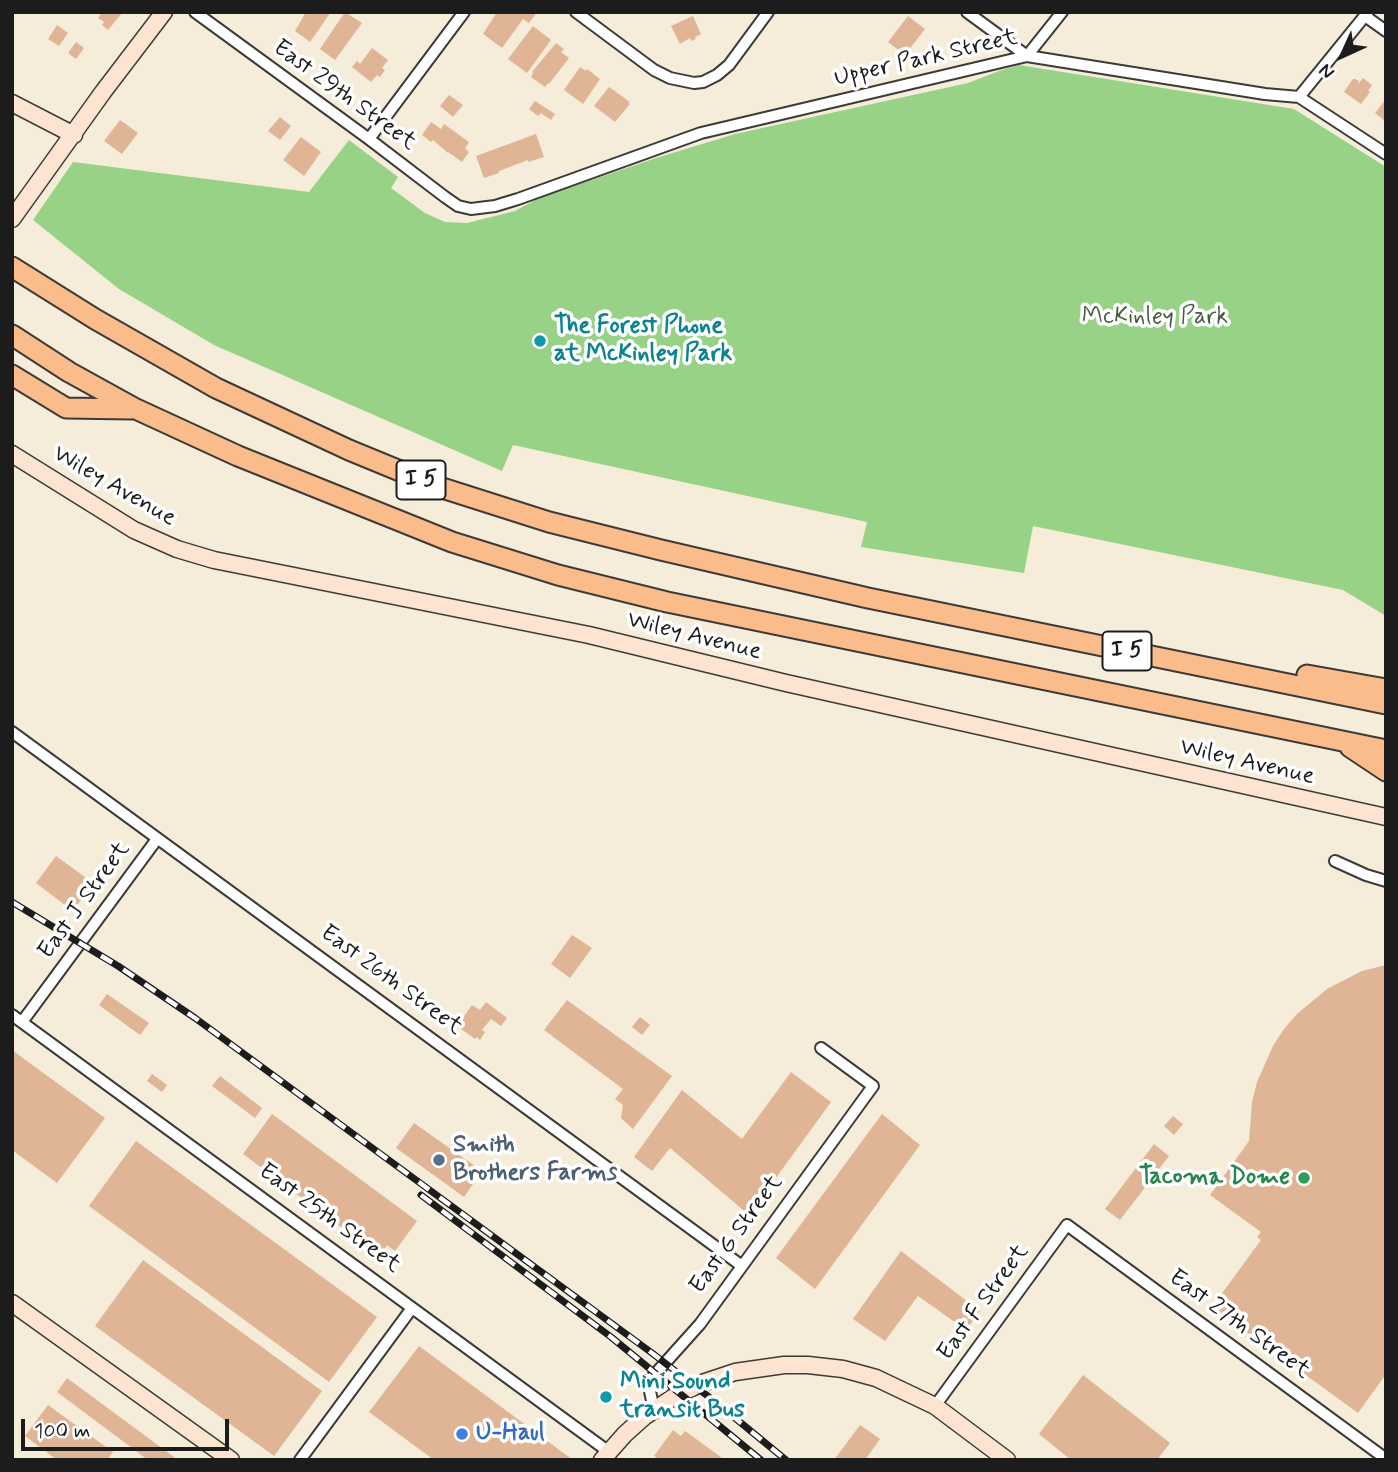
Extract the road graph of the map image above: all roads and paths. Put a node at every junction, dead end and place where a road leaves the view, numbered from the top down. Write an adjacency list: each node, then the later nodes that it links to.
1 (164, 12): 13 (street)
2 (195, 12): 14 (street, East 29th Street)
3 (464, 12): 14 (street)
4 (576, 12): 5 (street)
5 (768, 12)
6 (967, 12): 10 (street)
7 (1062, 12): 10 (street)
8 (1366, 14): 9 (street); 11 (street)
9 (1386, 32)
10 (1027, 56): 11 (street, Upper Park Street); 16 (street, Upper Park Street)
11 (1298, 97): 15 (street, Upper Park Street)
12 (12, 103): 13 (street)
13 (74, 135): 17 (street)
14 (369, 139): 16 (street, East 29th Street)
15 (1386, 154)
16 (471, 209)
17 (12, 219)
18 (12, 267): 23 (highway, I 5)
19 (12, 335): 21 (highway, I 5)
20 (12, 375): 21 (highway)
21 (136, 409): 27 (highway, I 5)
22 (12, 454): 30 (street, Wiley Avenue)
23 (868, 598): 24 (highway, I 5); 25 (highway, I 5)
24 (1386, 689)
25 (1386, 704)
26 (12, 733): 31 (street, East 26th Street)
27 (1341, 740): 28 (highway, I 5); 29 (highway)
28 (1386, 750)
29 (1386, 771)
30 (1386, 817)
31 (157, 839): 35 (street, East J Street); 38 (street, East 26th Street)
32 (1335, 861): 33 (street)
33 (1386, 881)
34 (12, 1015): 35 (street, East 25th Street)
35 (22, 1022): 40 (street, East 25th Street)
36 (821, 1048): 38 (street, East G Street)
37 (1067, 1225): 41 (street, East F Street); 44 (street, East 27th Street)
38 (743, 1266): 42 (street, East G Street)
39 (12, 1303): 45 (street)
40 (412, 1308): 43 (street, East 25th Street); 46 (street)
41 (935, 1406): 42 (street); 47 (street)
42 (654, 1410): 43 (street)
43 (610, 1457)
44 (1386, 1459)
45 (231, 1460)
46 (300, 1460)
47 (1007, 1460)

